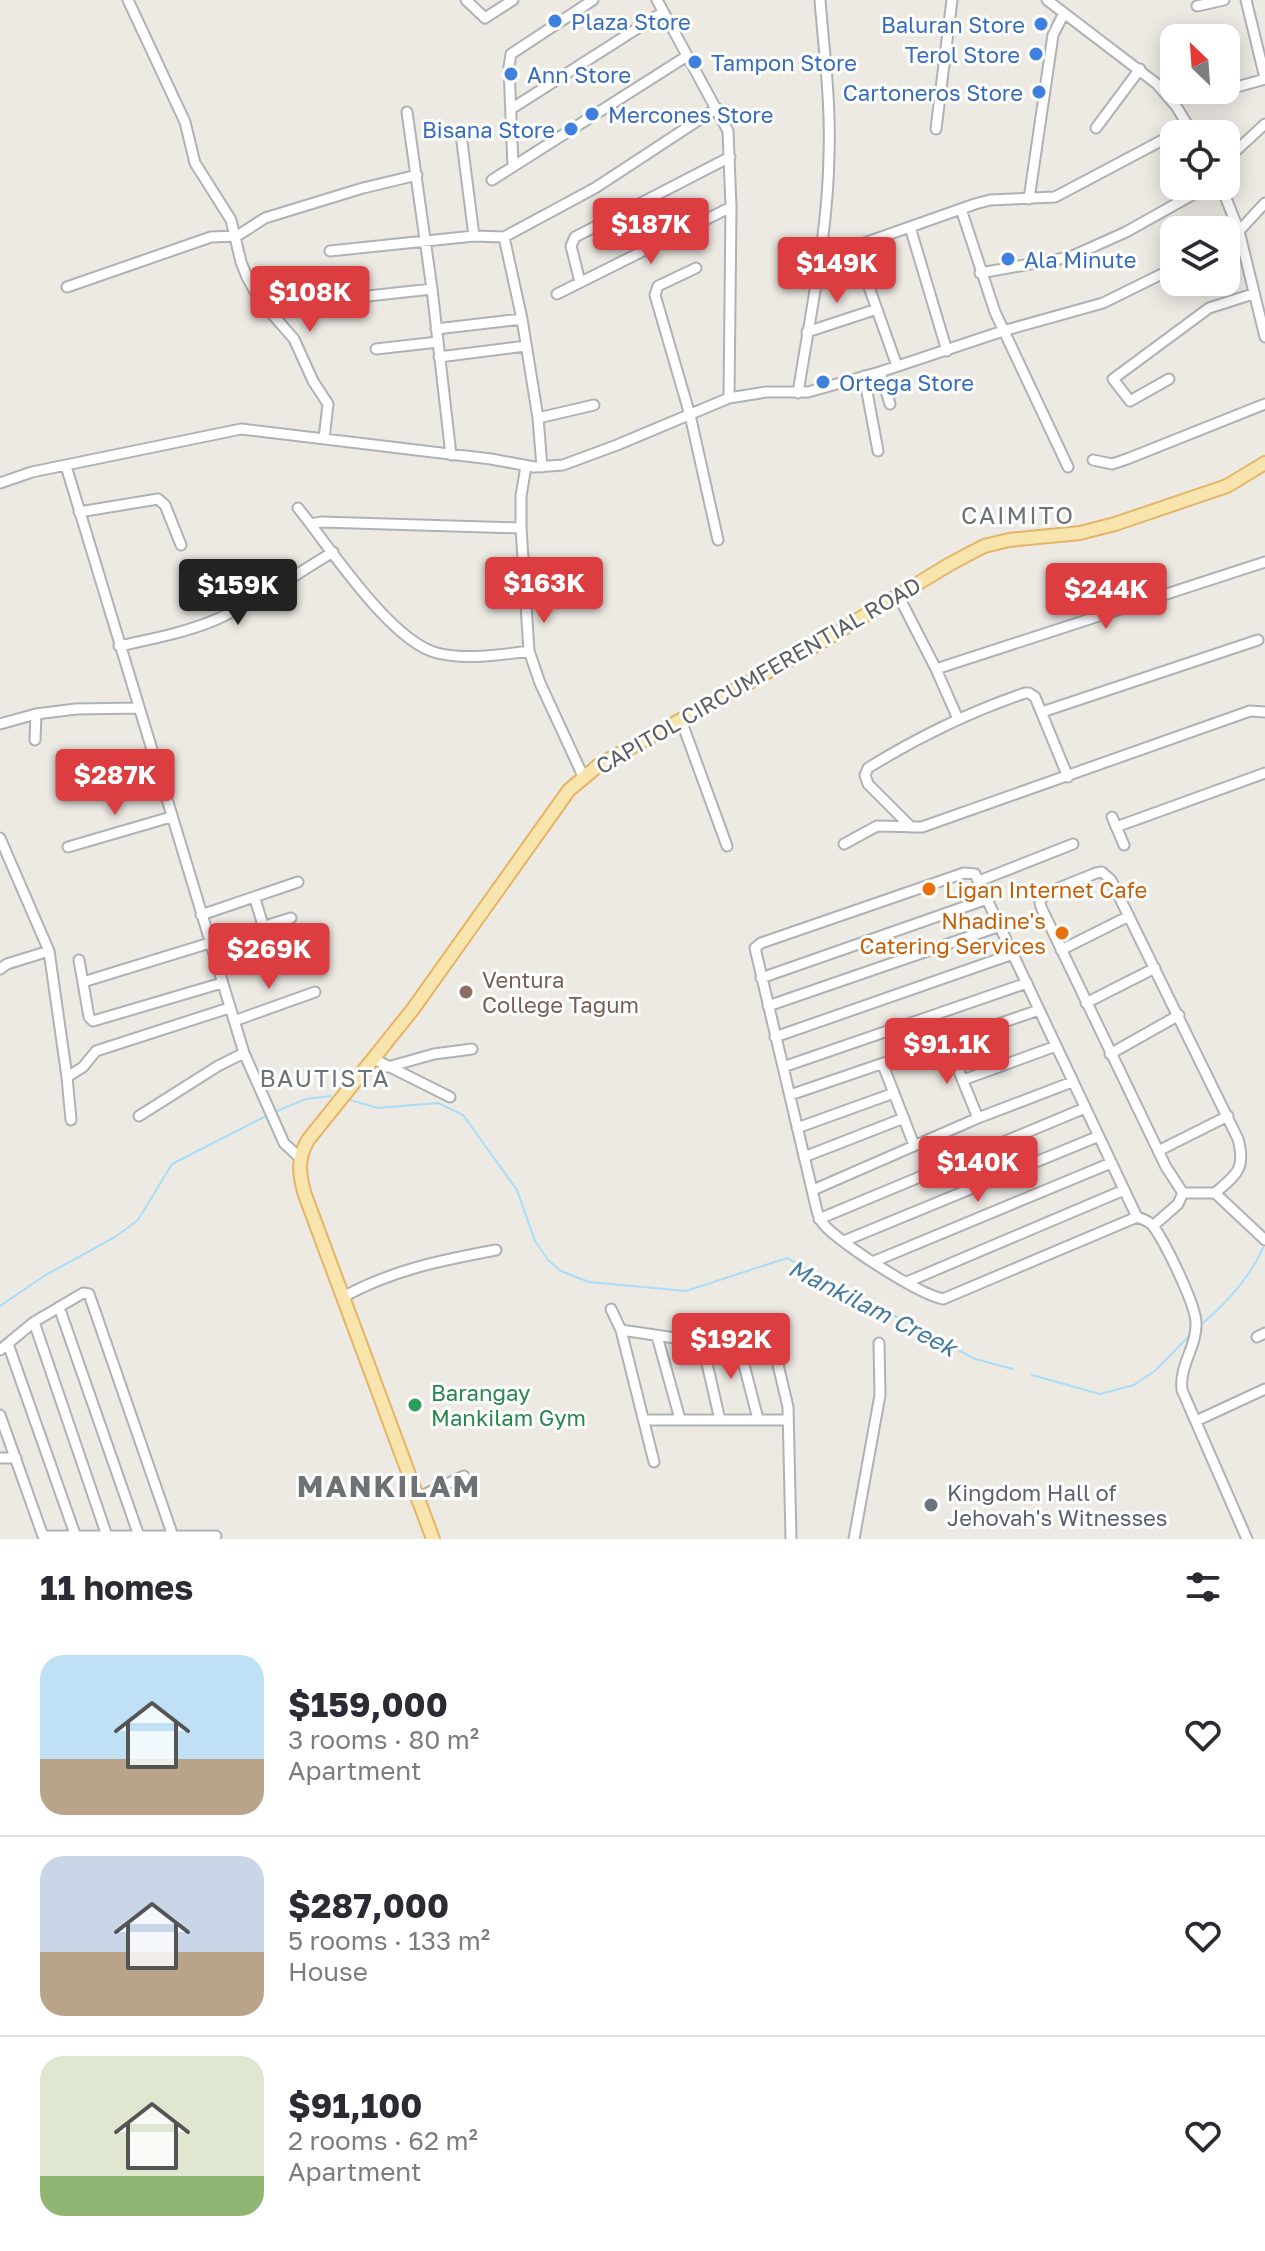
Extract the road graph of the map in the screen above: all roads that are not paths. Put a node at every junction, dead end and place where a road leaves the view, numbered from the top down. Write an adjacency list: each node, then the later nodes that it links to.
1 (128, 0): 39 (street)
2 (466, 0): 3 (street)
3 (512, 0)
4 (593, 0): 19 (street)
5 (657, 0): 12 (street)
6 (820, 0): 45 (street)
7 (952, 0): 24 (street)
8 (1047, 0): 13 (street)
9 (1224, 0): 11 (street)
10 (1246, 0): 16 (street)
11 (1197, 6)
12 (663, 12): 14 (street); 19 (street)
13 (1064, 13): 15 (street); 32 (street)
14 (687, 56): 18 (street); 29 (street)
15 (1140, 69): 21 (street); 23 (street)
16 (1265, 78): 17 (street)
17 (1240, 86)
18 (717, 108): 28 (street); 42 (street)
19 (511, 109): 29 (street)
20 (407, 112): 30 (street)
21 (1184, 120)
22 (1265, 124): 27 (street)
23 (1096, 128)
24 (936, 129)
25 (462, 142): 40 (street)
26 (1160, 142): 32 (street)
27 (1240, 147)
28 (730, 157): 35 (street); 49 (street)
29 (513, 166): 31 (street)
30 (417, 175): 39 (street); 43 (street)
31 (492, 180)
32 (1029, 199): 36 (street)
33 (1183, 200): 47 (street)
34 (1265, 203): 38 (street)
35 (731, 207): 49 (street); 72 (street)
36 (961, 209): 37 (street); 47 (street)
37 (910, 227): 45 (street); 65 (street)
38 (1240, 230)
39 (237, 236): 50 (street); 78 (street)
40 (474, 236): 42 (street); 43 (street)
41 (1240, 236): 54 (street)
42 (504, 237): 57 (street)
43 (425, 240): 44 (street); 52 (street)
44 (330, 251)
45 (819, 259): 60 (street)
46 (696, 268): 76 (street)
47 (980, 273): 59 (street)
48 (1160, 275): 59 (street)
49 (580, 282): 53 (street)
50 (67, 287)
51 (869, 287): 56 (street)
52 (432, 289): 55 (street); 58 (street)
53 (557, 294)
54 (1253, 294): 61 (street); 70 (street)
55 (368, 296)
56 (877, 309): 60 (street); 67 (street)
57 (522, 319): 58 (street); 63 (street)
58 (436, 329): 62 (street)
59 (1003, 331): 65 (street); 86 (street)
60 (807, 332): 71 (street)
61 (1265, 337)
62 (438, 342): 64 (street); 66 (street)
63 (526, 346): 66 (street); 77 (street)
64 (376, 349)
65 (947, 351): 67 (street)
66 (439, 357): 80 (street)
67 (897, 366): 68 (street)
68 (880, 372): 69 (street); 73 (street)
69 (864, 376): 71 (street); 79 (street)
70 (1169, 379)
71 (798, 393): 72 (street)
72 (729, 398): 76 (street)
73 (890, 404)
74 (1265, 404): 81 (street)
75 (594, 405): 77 (street)
76 (690, 415): 85 (street); 92 (street)
77 (538, 418): 85 (street)
78 (324, 439): 80 (street); 83 (street)
79 (878, 451)
80 (451, 455): 84 (street)
81 (1093, 460)
82 (1265, 463): 96 (main road, CAPITOL CIRCUMFERENTIAL ROAD)
83 (66, 466): 87 (street); 89 (street)
84 (526, 466): 85 (street); 91 (street)
85 (542, 467)
86 (1068, 467)
87 (0, 483)
88 (298, 508): 90 (street)
89 (79, 512): 93 (street); 98 (street)
90 (311, 524): 91 (street); 94 (street)
91 (521, 528): 99 (street)
92 (718, 540)
93 (181, 545)
94 (333, 552): 98 (street); 99 (street)
95 (1265, 562): 100 (street)
96 (898, 595): 100 (street); 106 (main road, CAPITOL CIRCUMFERENTIAL ROAD)
97 (1258, 640): 102 (street)
98 (119, 646): 101 (street)
99 (529, 651): 110 (street)
100 (936, 669): 105 (street)
101 (137, 708): 104 (street); 112 (street)
102 (1042, 712): 105 (street); 111 (street)
103 (1265, 712): 111 (street)
104 (36, 714): 107 (street); 108 (street)
105 (958, 719): 114 (street)
106 (681, 720): 110 (main road, CAPITOL CIRCUMFERENTIAL ROAD); 120 (street)
107 (0, 724)
108 (35, 740)
109 (1265, 773): 115 (street)
110 (583, 776): 155 (main road, CAPITOL CIRCUMFERENTIAL ROAD)
111 (1068, 777): 114 (street)
112 (171, 817): 121 (street); 126 (street)
113 (1112, 817): 115 (street)
114 (911, 827): 117 (street)
115 (1116, 827): 119 (street)
116 (0, 838): 133 (street)
117 (844, 844)
118 (1073, 844): 122 (street)
119 (1124, 845)
120 (727, 846)
121 (68, 847)
122 (979, 881): 125 (street); 138 (street)
123 (298, 882): 124 (street)
124 (255, 899): 126 (street); 129 (street)
125 (987, 899): 130 (street); 138 (street)
126 (201, 915): 131 (street)
127 (1129, 916): 132 (street); 132 (street); 136 (street)
128 (291, 918): 129 (street)
129 (263, 925): 131 (street)
130 (1000, 926): 134 (street); 144 (street)
131 (209, 942): 139 (street); 140 (street)
132 (1061, 950): 143 (street)
133 (49, 951): 137 (street); 159 (street)
134 (1013, 954): 141 (street); 149 (street)
135 (79, 960): 139 (street)
136 (1155, 968): 143 (street); 147 (street)
137 (0, 969)
138 (761, 978): 144 (street)
139 (83, 982): 140 (street)
140 (222, 983): 145 (street)
141 (1027, 983): 146 (street); 158 (street)
142 (315, 992): 148 (street)
143 (1086, 1003): 154 (street)
144 (768, 1006): 149 (street)
145 (229, 1008): 148 (street); 159 (street)
146 (1039, 1010): 150 (street); 151 (street)
147 (1179, 1015): 154 (street); 167 (street)
148 (234, 1021): 153 (street)
149 (775, 1037): 158 (street)
150 (947, 1042): 156 (street); 160 (street)
151 (1056, 1046): 160 (street); 161 (street)
152 (472, 1049): 157 (street)
153 (244, 1053): 166 (street); 176 (street)
154 (1110, 1054): 174 (street)
155 (374, 1059): 157 (street); 176 (main road, CAPITOL CIRCUMFERENTIAL ROAD)
156 (883, 1065): 162 (street); 163 (street)
157 (388, 1067): 164 (street)
158 (783, 1067): 163 (street)
159 (67, 1077): 170 (street)
160 (963, 1080): 169 (street)
161 (1072, 1082): 165 (street); 169 (street)
162 (894, 1093): 168 (street); 171 (street)
163 (790, 1095): 171 (street)
164 (450, 1097)
165 (1085, 1108): 172 (street); 183 (street)
166 (139, 1116)
167 (1228, 1116): 174 (street); 181 (street)
168 (904, 1118): 173 (street); 175 (street)
169 (978, 1118): 173 (street)
170 (71, 1120)
171 (797, 1128): 175 (street)
172 (1099, 1136): 177 (street); 186 (street)
173 (914, 1145): 178 (street)
174 (1158, 1151): 180 (street)
175 (804, 1157): 178 (street)
176 (300, 1158): 190 (main road)
177 (1111, 1163): 179 (street); 188 (street)
178 (813, 1190): 183 (street)
179 (1124, 1190): 182 (street); 189 (street)
180 (1183, 1193): 181 (street); 184 (street)
181 (1215, 1193): 185 (street)
182 (1137, 1217): 184 (street); 189 (street)
183 (819, 1219): 186 (street)
184 (1153, 1226): 207 (street)
185 (1265, 1240)
186 (844, 1241): 188 (street)
187 (496, 1250): 190 (street)
188 (875, 1261): 189 (street)
189 (907, 1282)
190 (343, 1297): 213 (main road)
191 (59, 1307): 193 (street); 215 (street); 218 (street)
192 (611, 1309): 194 (street)
193 (34, 1322): 199 (street); 214 (street)
194 (621, 1330): 196 (street); 204 (street)
195 (736, 1334): 197 (street); 203 (street); 206 (street)
196 (657, 1336): 197 (street); 202 (street)
197 (702, 1342): 205 (street)
198 (879, 1343): 221 (street)
199 (4, 1347): 217 (street)
200 (1265, 1389): 207 (street)
201 (0, 1415): 208 (street)
202 (680, 1419): 204 (street); 205 (street)
203 (758, 1419): 205 (street); 206 (street)
204 (644, 1420): 211 (street)
205 (720, 1420)
206 (788, 1420): 220 (street)
207 (1196, 1421): 222 (street)
208 (2, 1428): 210 (street)
209 (0, 1458): 210 (street)
210 (16, 1458): 217 (street)
211 (654, 1462)
212 (464, 1476): 213 (street)
213 (419, 1497): 219 (main road)
214 (107, 1536): 215 (street); 217 (street)
215 (139, 1536): 218 (street)
216 (216, 1536): 218 (street)
217 (76, 1537)
218 (174, 1537)
219 (433, 1539)
220 (791, 1539)
221 (854, 1539)
222 (1247, 1539)

